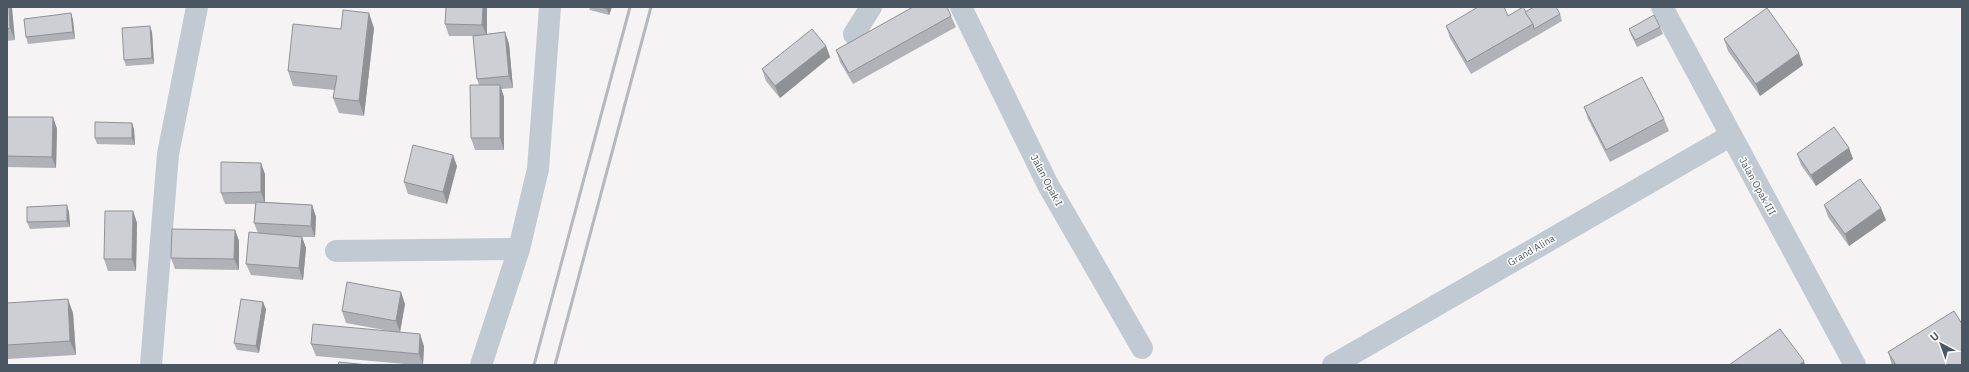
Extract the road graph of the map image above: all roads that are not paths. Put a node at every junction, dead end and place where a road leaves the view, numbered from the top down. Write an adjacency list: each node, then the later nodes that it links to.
1 (197, 7): 11 (street)
2 (550, 7): 8 (street)
3 (871, 7): 6 (street)
4 (961, 7): 10 (street, Jalan Opak I)
5 (1662, 7): 7 (street, Jalan Opak III)
6 (854, 34)
7 (1730, 136): 13 (street, Grand Alina); 14 (street, Jalan Opak III)
8 (519, 249): 9 (street); 12 (street)
9 (336, 251)
10 (1142, 348)
11 (151, 365)
12 (481, 365)
13 (1332, 365)
14 (1855, 365)

